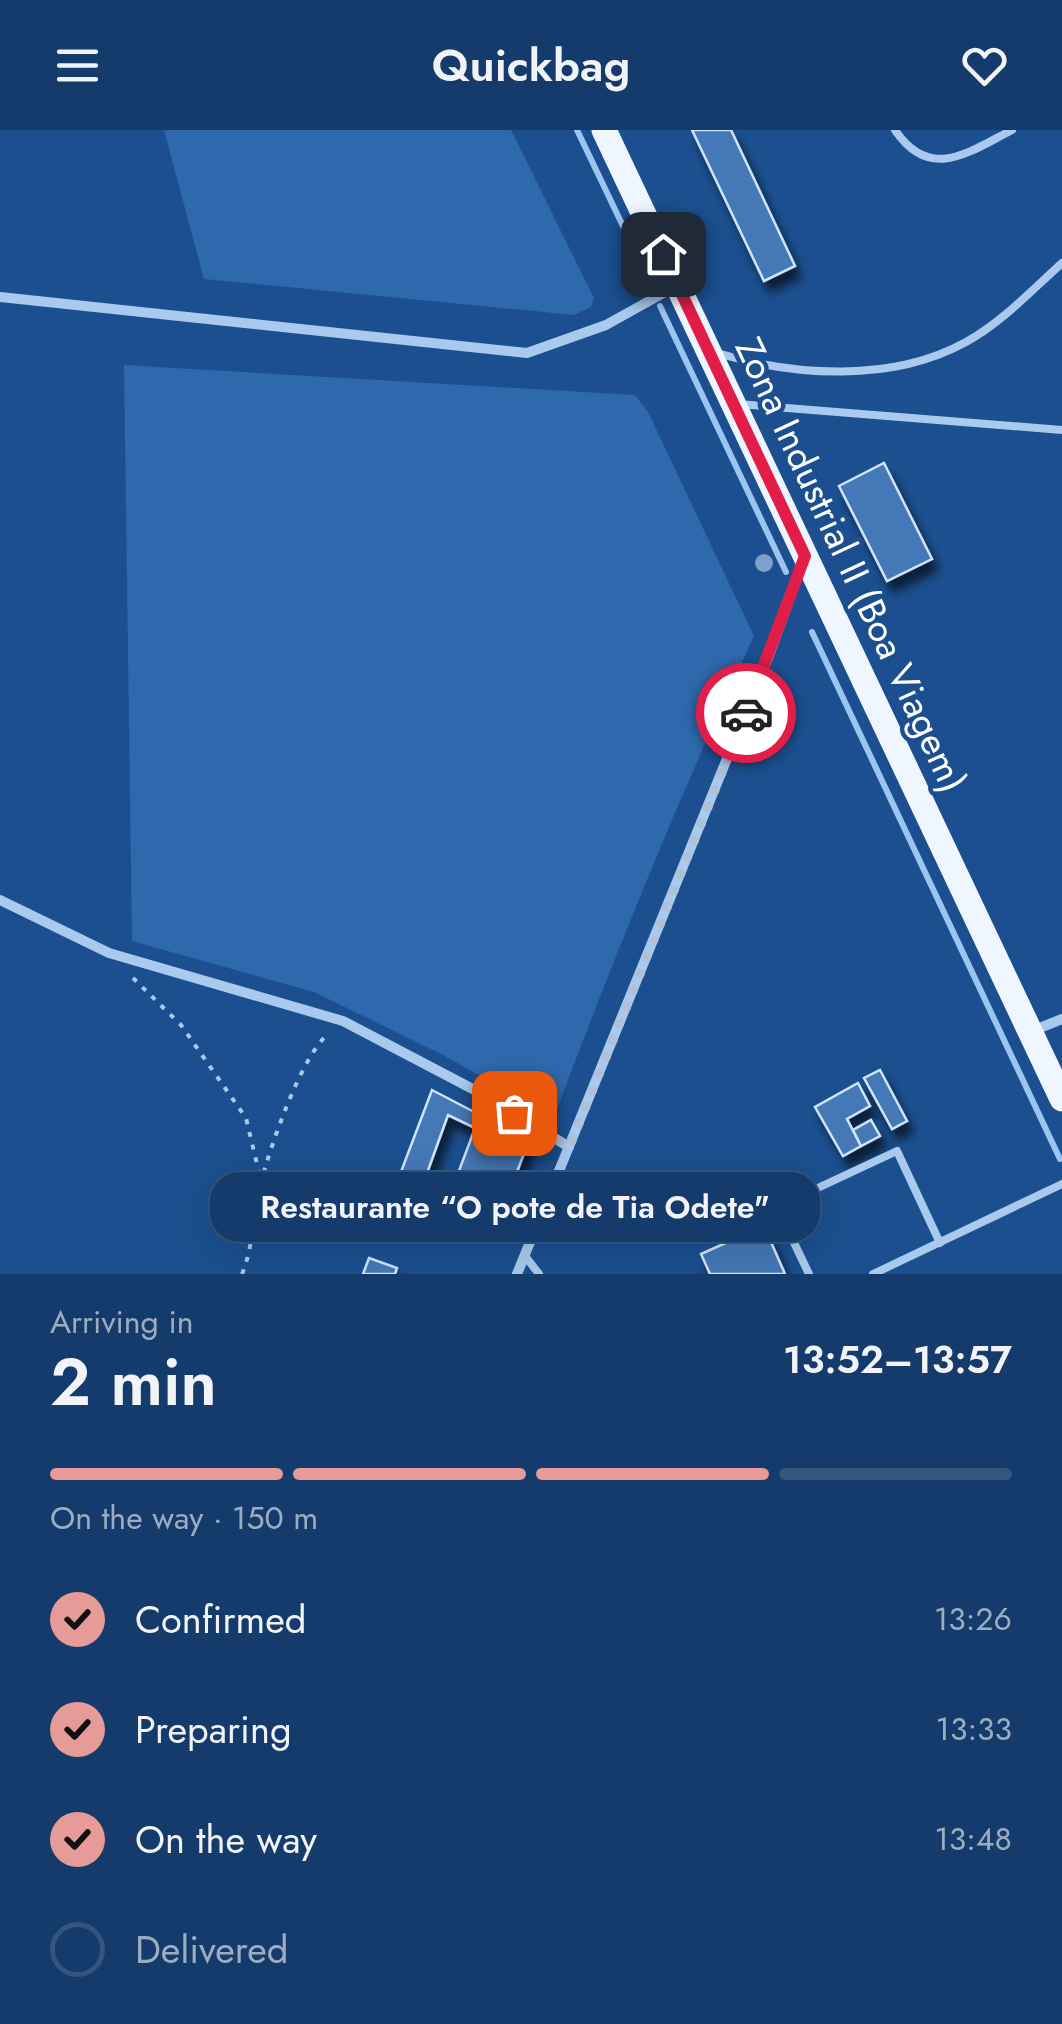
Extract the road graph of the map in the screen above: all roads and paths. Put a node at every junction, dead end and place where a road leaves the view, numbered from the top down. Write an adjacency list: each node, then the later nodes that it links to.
1 (604, 130): 5 (main road, Zona Industrial II (Boa Viagem))
2 (895, 130): 3 (lane)
3 (1012, 130)
4 (1062, 263): 7 (lane)
5 (677, 285): 6 (street); 7 (main road, Zona Industrial II (Boa Viagem))
6 (0, 297)
7 (708, 351): 8 (main road, Zona Industrial II (Boa Viagem))
8 (733, 404): 9 (lane); 10 (main road, Zona Industrial II (Boa Viagem))
9 (1062, 430)
10 (805, 556): 15 (main road, Zona Industrial II (Boa Viagem)); 17 (street)
11 (0, 900): 12 (street)
12 (109, 953): 14 (street); 18 (path)
13 (1062, 1018): 15 (street)
14 (344, 1021): 17 (street); 18 (path)
15 (1031, 1032): 16 (main road, Zona Industrial II (Boa Viagem))
16 (1062, 1098)
17 (569, 1147): 21 (street)
18 (261, 1182): 22 (path)
19 (1062, 1184): 20 (lane)
20 (940, 1243): 25 (lane); 26 (lane)
21 (524, 1256): 23 (street); 24 (lane)
22 (242, 1274)
23 (517, 1274)
24 (538, 1274)
25 (809, 1274)
26 (873, 1274)

